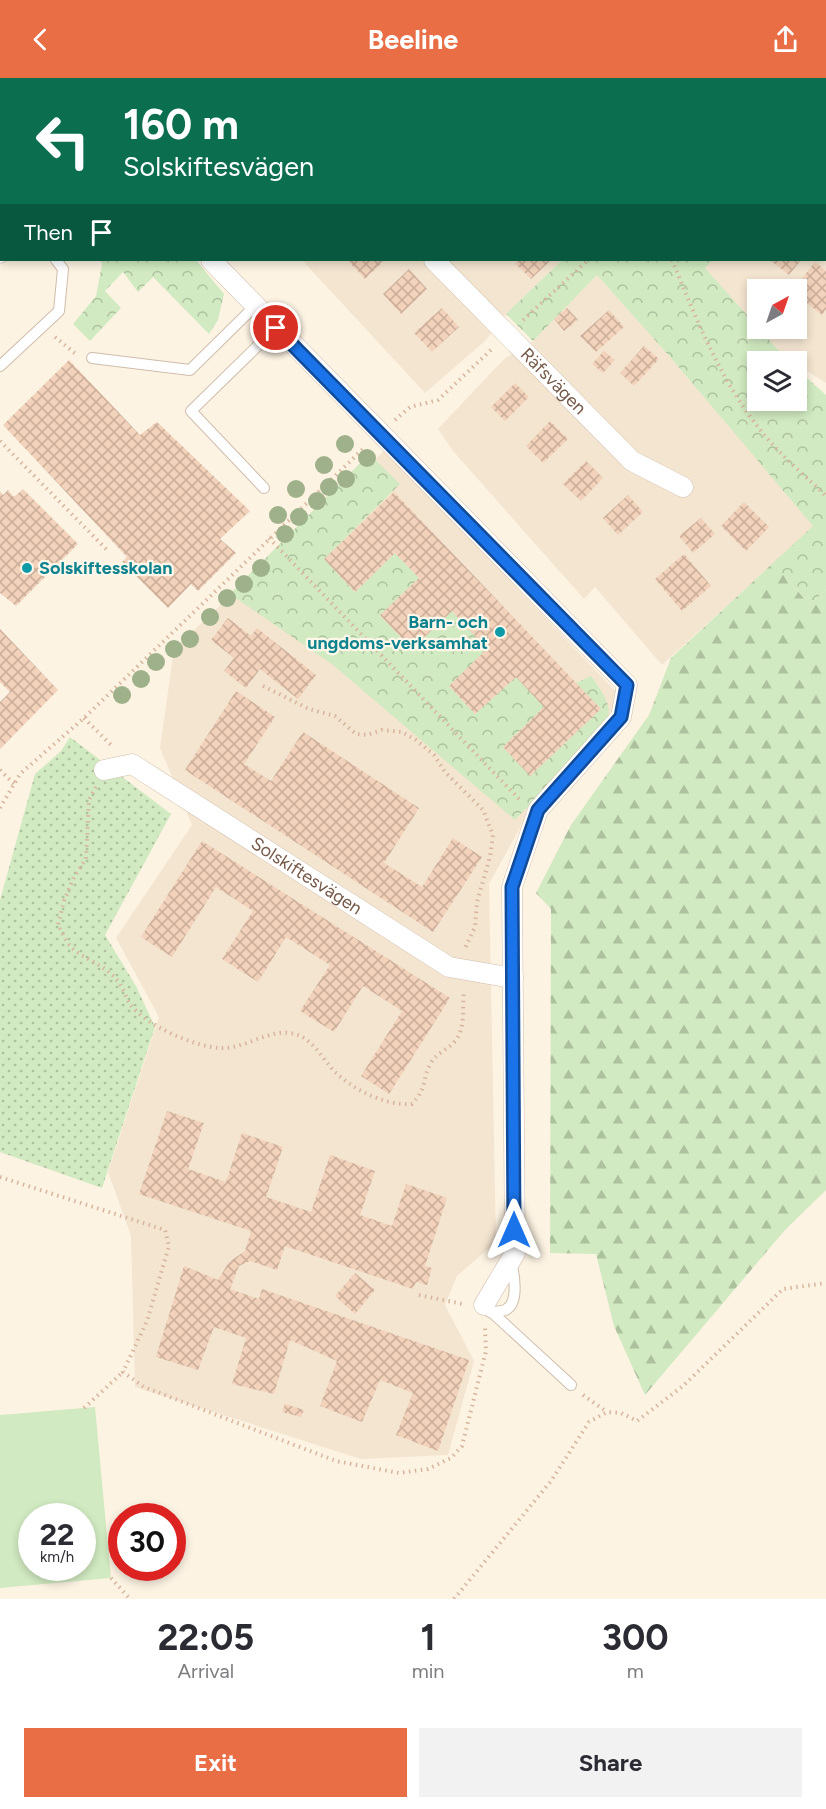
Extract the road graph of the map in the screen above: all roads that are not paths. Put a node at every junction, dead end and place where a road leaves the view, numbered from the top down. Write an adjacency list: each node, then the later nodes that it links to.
1 (57, 261): 7 (lane)
2 (212, 261): 4 (street)
3 (435, 261): 8 (street, Räfsvägen)
4 (255, 306): 5 (street); 6 (lane)
5 (276, 328): 9 (lane); 11 (street)
6 (92, 358)
7 (0, 366)
8 (683, 487)
9 (264, 488)
10 (105, 770): 11 (street, Solskiftesvägen)
11 (513, 978): 12 (street)
12 (487, 1305): 13 (lane)
13 (571, 1385)

